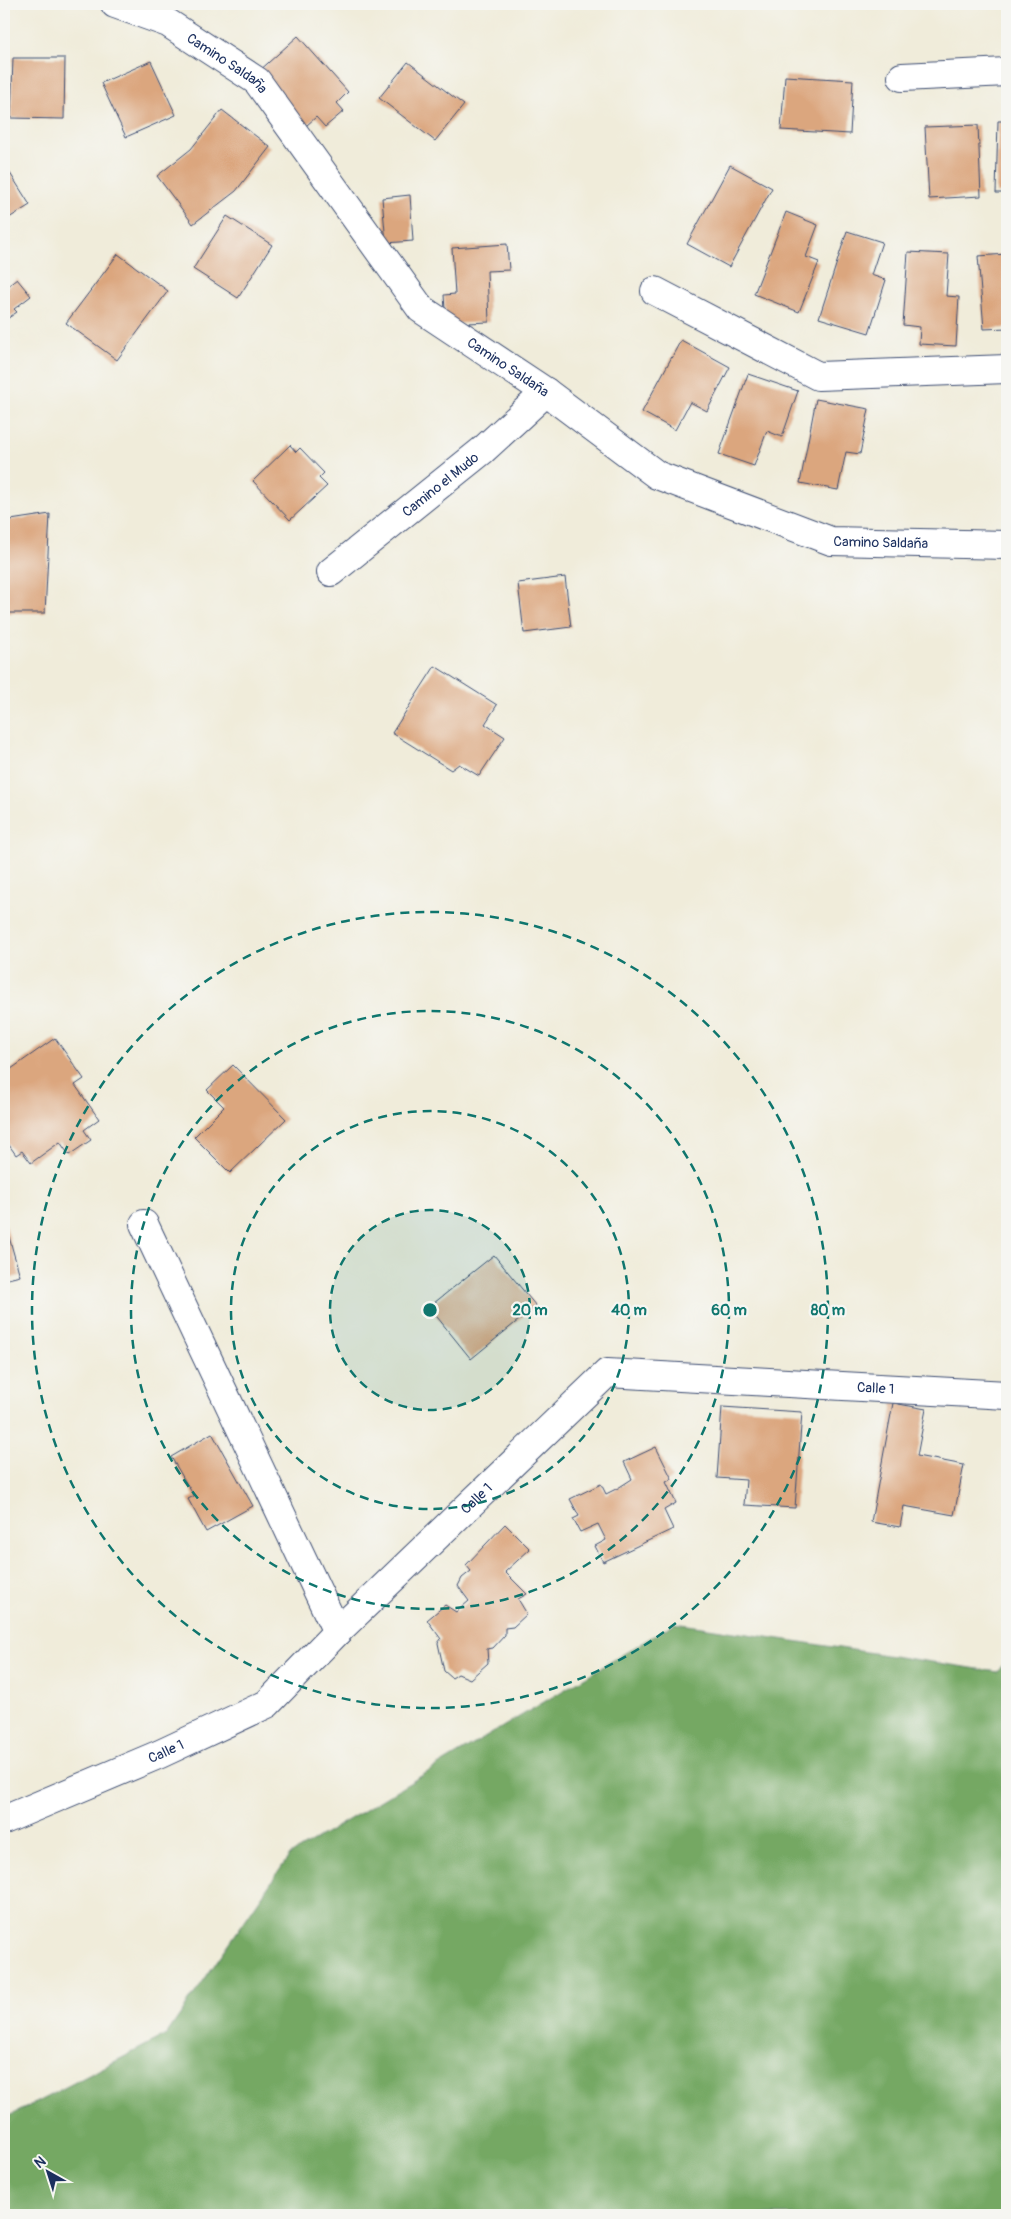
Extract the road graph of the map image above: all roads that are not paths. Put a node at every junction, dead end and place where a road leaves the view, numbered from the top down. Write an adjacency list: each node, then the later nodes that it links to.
1 (115, 4): 6 (street, Camino Saldaña)
2 (1007, 72): 3 (street)
3 (902, 76)
4 (655, 291): 5 (street)
5 (1007, 369)
6 (546, 392): 7 (street, Camino Saldaña); 8 (street, Camino el Mudo)
7 (1007, 545)
8 (331, 572)
9 (144, 1224): 11 (street)
10 (1007, 1395): 11 (street, Calle 1)
11 (337, 1632): 12 (street, Calle 1)
12 (4, 1820)

